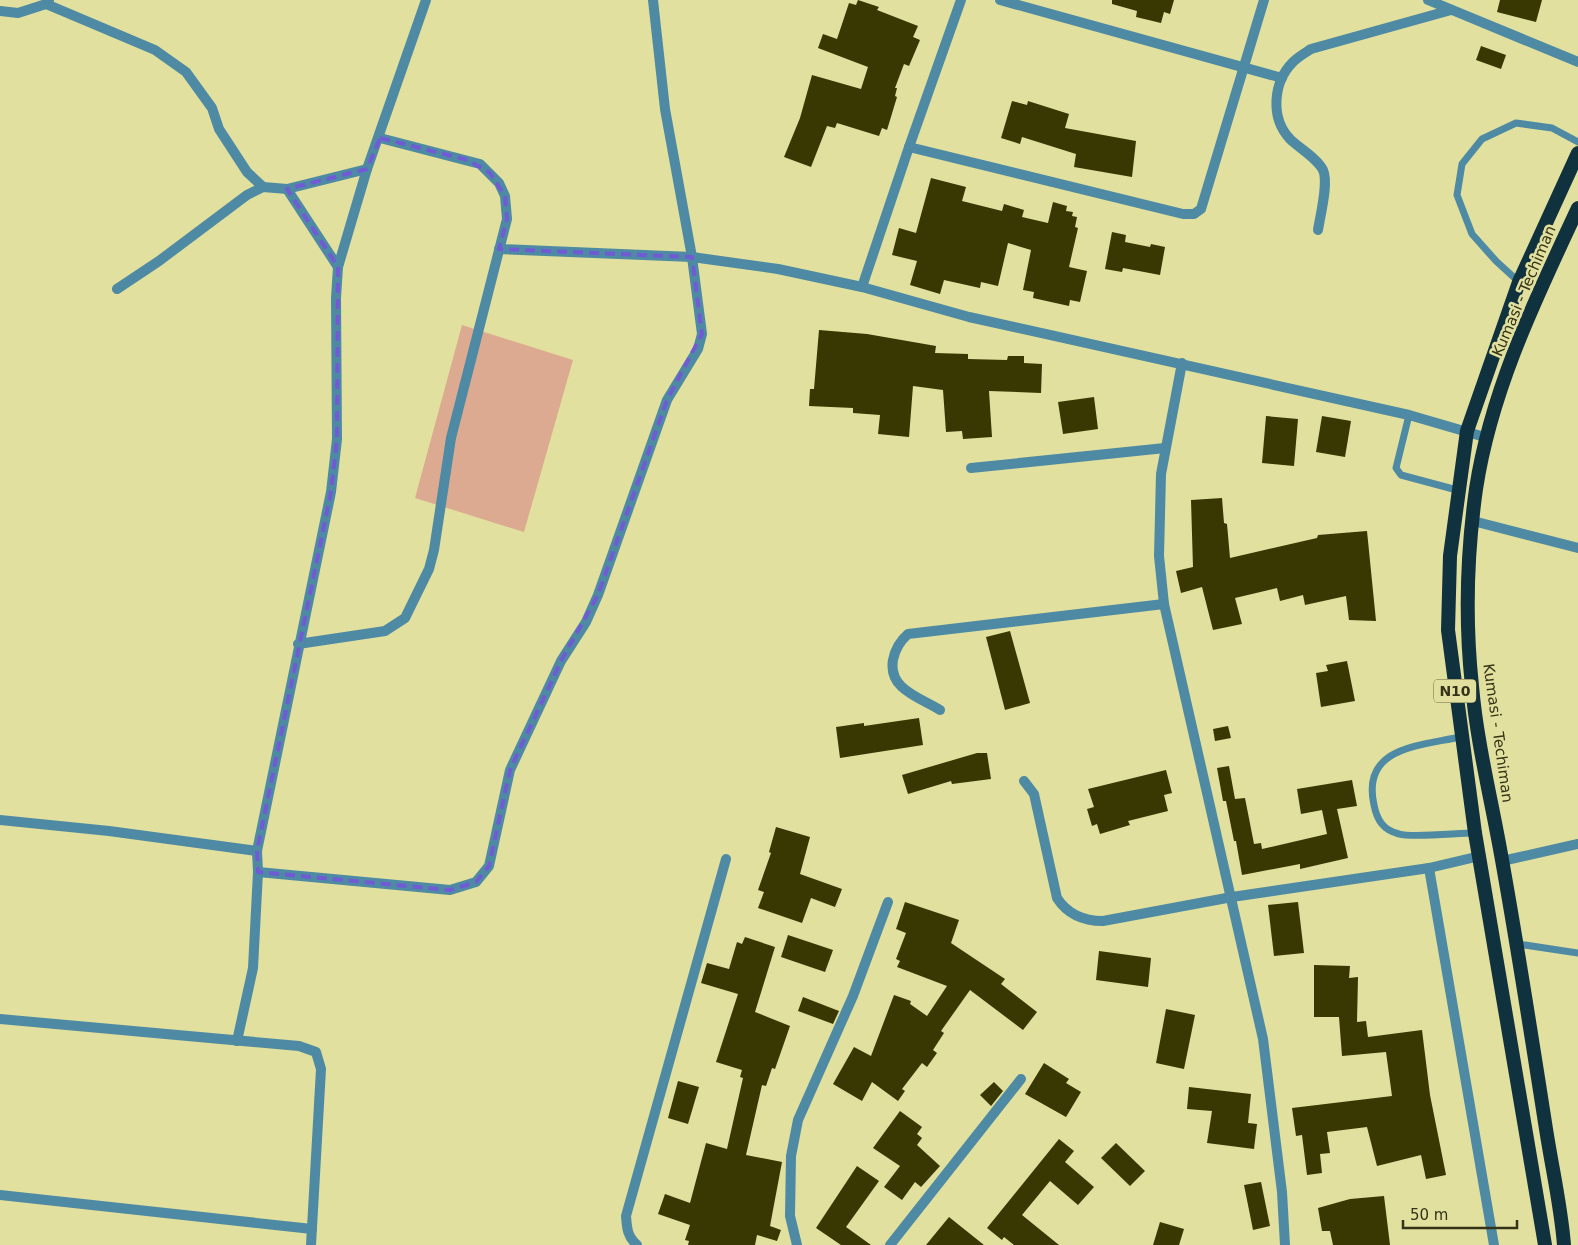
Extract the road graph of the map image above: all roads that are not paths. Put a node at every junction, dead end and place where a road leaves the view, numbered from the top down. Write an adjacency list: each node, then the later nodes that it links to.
1 (426, 0): 13 (street)
2 (653, 0): 23 (street)
3 (962, 0): 15 (street)
4 (1000, 0): 11 (street)
5 (1264, 0): 11 (street)
6 (1428, 0): 8 (street)
7 (48, 2): 9 (street); 18 (street)
8 (1451, 10): 10 (street); 12 (street)
9 (0, 11)
10 (1578, 62)
11 (1244, 66): 12 (street); 15 (street)
12 (1282, 78): 21 (street)
13 (380, 138): 17 (street); 22 (street)
14 (1578, 142): 25 (lane)
15 (909, 146): 26 (street)
16 (1578, 153): 25 (highway, N10)
17 (367, 169): 19 (street); 24 (street)
18 (263, 187): 19 (street); 27 (street)
19 (287, 189): 24 (street)
20 (1578, 208): 31 (highway, Kumasi - Techiman / N10)
21 (1318, 230)
22 (499, 249): 23 (street); 38 (street)
23 (692, 257): 26 (street); 50 (street)
24 (338, 267): 38 (street)
25 (1519, 282): 30 (highway, N10)
26 (862, 287): 28 (street)
27 (116, 289)
28 (1182, 363): 29 (street); 32 (street)
29 (1410, 415): 30 (street); 34 (lane)
30 (1467, 431): 31 (street); 34 (highway, N10)
31 (1488, 438): 35 (highway, Kumasi - Techiman / N10)
32 (1165, 448): 33 (street); 37 (street)
33 (971, 468)
34 (1457, 490): 40 (highway, N10)
35 (1473, 521): 36 (street); 48 (highway, Kumasi - Techiman / N10)
36 (1578, 548)
37 (1164, 604): 39 (street); 51 (street)
38 (298, 644): 45 (street)
39 (940, 710)
40 (1460, 737): 43 (highway, N10); 43 (lane)
41 (1024, 781): 51 (street)
42 (0, 820): 45 (street)
43 (1475, 833): 46 (highway, N10)
44 (1578, 844): 48 (street)
45 (257, 851): 50 (street)
46 (1480, 856): 49 (street); 66 (highway, N10)
47 (726, 859): 61 (street)
48 (1502, 861): 53 (highway, Kumasi - Techiman / N10)
49 (1429, 868): 51 (street); 65 (street)
50 (258, 872): 56 (street)
51 (1232, 897): 64 (street)
52 (888, 902): 62 (street)
53 (1518, 944): 54 (lane); 67 (highway, Kumasi - Techiman / N10)
54 (1578, 953)
55 (0, 1019): 56 (street)
56 (237, 1041): 59 (street)
57 (1021, 1079): 63 (street)
58 (0, 1195): 59 (street)
59 (312, 1229): 60 (street)
60 (311, 1245)
61 (637, 1245)
62 (797, 1245)
63 (890, 1245)
64 (1285, 1245)
65 (1494, 1245)
66 (1545, 1245)
67 (1564, 1245)

